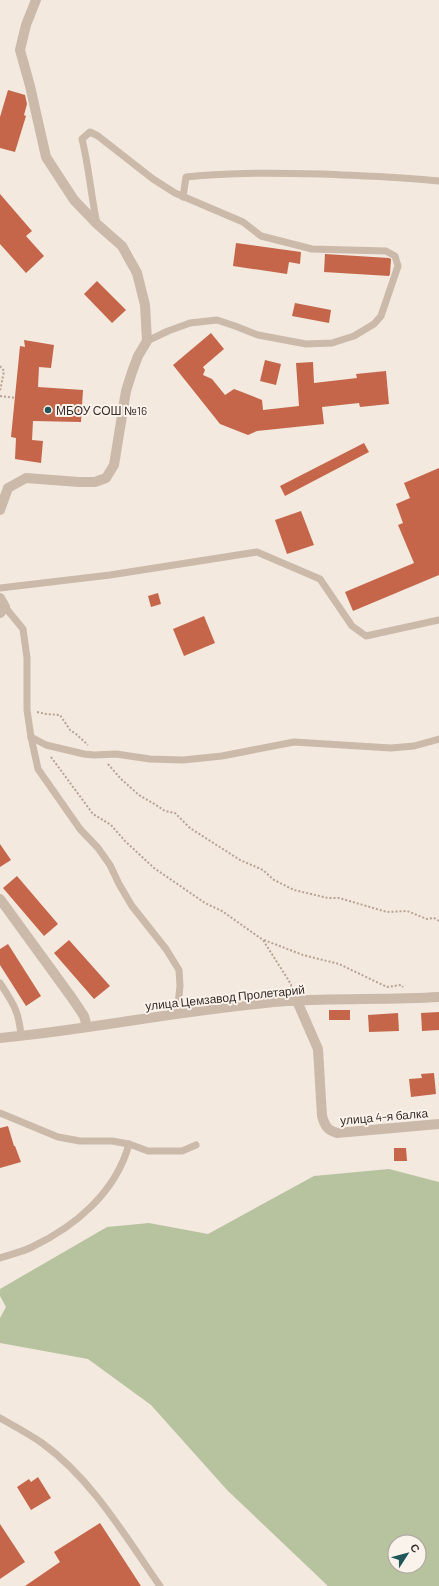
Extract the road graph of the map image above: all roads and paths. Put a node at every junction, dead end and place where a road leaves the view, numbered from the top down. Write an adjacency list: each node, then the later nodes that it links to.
1 (36, 0): 4 (street)
2 (439, 181): 3 (lane)
3 (183, 196): 4 (lane); 5 (lane)
4 (97, 224): 5 (street)
5 (147, 341): 10 (street)
6 (0, 366): 7 (path)
7 (0, 391)
8 (0, 396): 9 (path)
9 (14, 398)
10 (4, 486): 11 (street)
11 (0, 510)
12 (0, 588): 14 (lane)
13 (2, 606): 15 (lane)
14 (439, 620)
15 (27, 706): 16 (lane); 20 (path)
16 (31, 737): 18 (lane); 28 (lane)
17 (439, 739): 19 (lane)
18 (46, 745): 20 (lane); 23 (path)
19 (102, 754): 20 (lane); 22 (path)
20 (94, 755)
21 (0, 899): 29 (street)
22 (439, 921)
23 (263, 940): 26 (path); 27 (path)
24 (0, 984): 30 (lane)
25 (439, 997): 26 (street, улица Цемзавод Пролетарий)
26 (411, 999): 27 (street, улица Цемзавод Пролетарий)
27 (298, 1001): 28 (street, улица Цемзавод Пролетарий); 33 (street, улица 4-я балка)
28 (177, 1013): 29 (street, улица Цемзавод Пролетарий)
29 (86, 1027): 30 (street, улица Цемзавод Пролетарий)
30 (22, 1036): 31 (street, улица Цемзавод Пролетарий)
31 (0, 1038)
32 (0, 1113): 34 (lane)
33 (439, 1124)
34 (129, 1144): 35 (lane); 36 (lane)
35 (196, 1145)
36 (0, 1258)
37 (0, 1418): 38 (lane)
38 (160, 1586)

